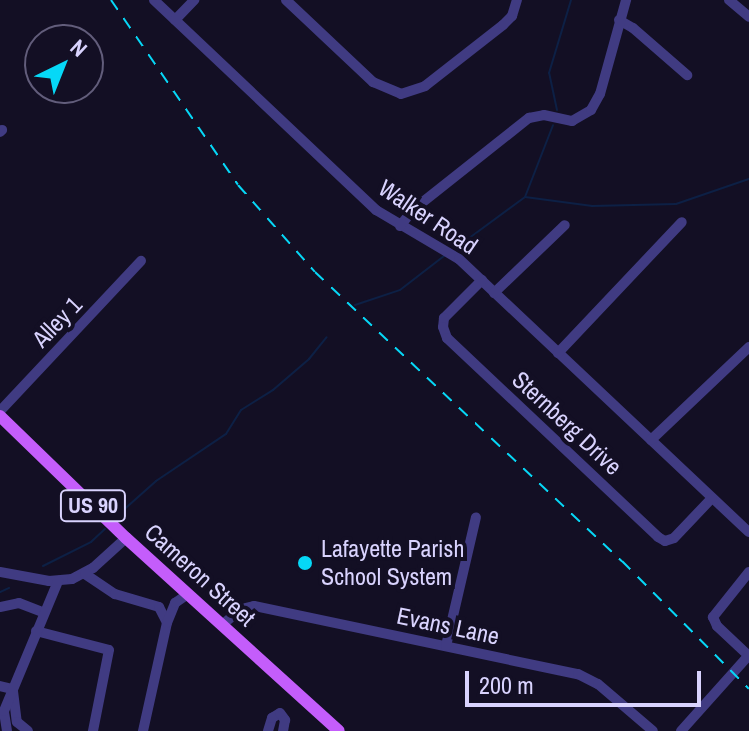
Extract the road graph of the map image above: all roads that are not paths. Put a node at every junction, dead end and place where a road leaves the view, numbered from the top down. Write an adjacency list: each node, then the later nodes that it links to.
1 (154, 0): 8 (street, Walker Road)
2 (194, 0): 8 (street)
3 (286, 0): 4 (street)
4 (517, 0)
5 (626, 0): 9 (street)
6 (729, 0): 7 (street)
7 (749, 17)
8 (175, 20): 13 (street, Walker Road)
9 (619, 20): 10 (street); 13 (street)
10 (687, 75)
11 (682, 222): 18 (street)
12 (565, 225): 16 (street)
13 (400, 226): 15 (street, Walker Road)
14 (141, 261): 19 (street, Alley 1)
15 (482, 280): 16 (street, Walker Road); 21 (street, Sternberg Drive)
16 (494, 293): 18 (street, Walker Road)
17 (749, 347): 20 (street)
18 (558, 353): 20 (street, Walker Road)
19 (0, 414): 24 (main road, Cameron Street / US 90)
20 (651, 440): 21 (street, Walker Road)
21 (712, 498): 23 (street, Walker Road)
22 (476, 517): 35 (street)
23 (748, 529)
24 (126, 538): 27 (street); 29 (main road, Cameron Street / US 90)
25 (0, 572): 28 (street)
26 (749, 572): 36 (street)
27 (85, 574): 28 (street); 32 (street)
28 (58, 581): 31 (street)
29 (188, 594): 32 (street); 33 (main road, Cameron Street / US 90)
30 (0, 607): 31 (street)
31 (43, 612): 34 (street)
32 (167, 623): 42 (street)
33 (222, 625): 35 (street, Evans Lane); 45 (main road, Cameron Street / US 90)
34 (36, 631): 38 (street); 41 (street)
35 (446, 646): 46 (street, Evans Lane)
36 (749, 656): 47 (street)
37 (0, 686): 38 (street)
38 (12, 689): 39 (street); 40 (street)
39 (20, 729)
40 (7, 731)
41 (93, 731)
42 (143, 731)
43 (268, 731): 44 (street)
44 (283, 731)
45 (339, 731)
46 (653, 731)
47 (681, 731)

